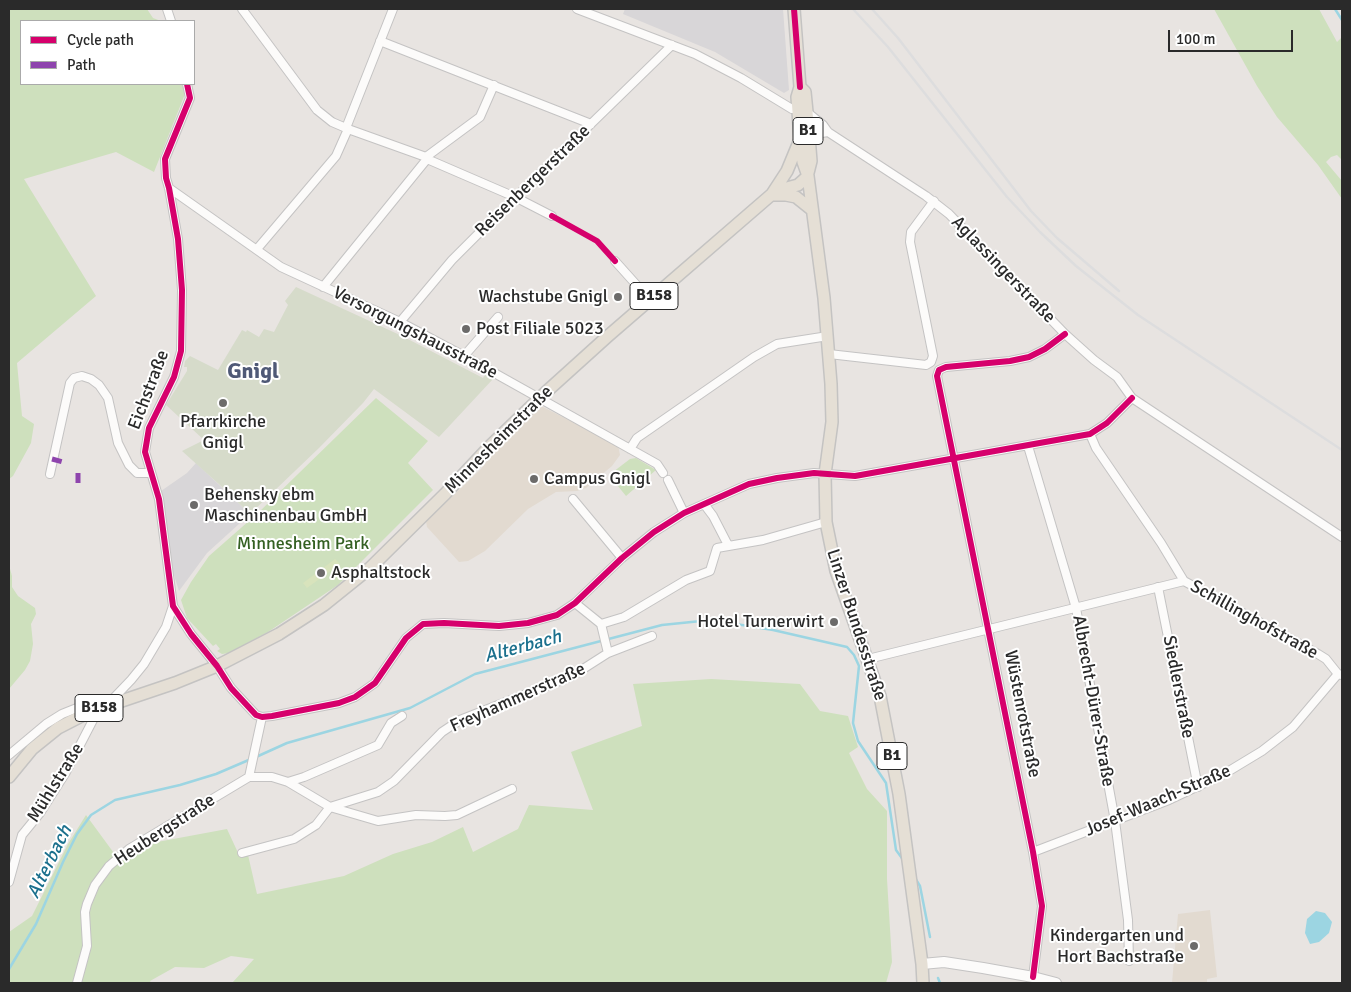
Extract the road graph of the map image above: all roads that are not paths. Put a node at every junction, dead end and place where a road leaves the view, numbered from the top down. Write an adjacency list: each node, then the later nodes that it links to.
1 (242, 9): 11 (street)
2 (393, 9): 5 (street)
3 (577, 9): 6 (street)
4 (794, 9): 9 (main road, Linzer Bundesstraße / B1)
5 (380, 41): 8 (street); 11 (street)
6 (672, 45): 9 (street); 10 (street, Reisenbergerstraße)
7 (187, 85): 16 (street, Eichstraße)
8 (494, 85): 10 (street); 11 (street)
9 (802, 110): 12 (street, Aglassingerstraße); 13 (main road, Linzer Bundesstraße / B1)
10 (591, 124): 18 (street, Reisenbergerstraße)
11 (347, 128): 22 (street)
12 (828, 132): 13 (street); 19 (street, Aglassingerstraße)
13 (804, 138): 14 (main road, Minnesheimstraße / B158); 15 (main road, Linzer Bundesstraße / B1)
14 (787, 171): 15 (main road); 17 (main road, Minnesheimstraße / B158)
15 (808, 176): 17 (main road, Minnesheimstraße / B158); 20 (main road, Linzer Bundesstraße / B1)
16 (169, 188): 22 (street, Versorgungshausstraße); 38 (street, Eichstraße)
17 (771, 196): 20 (main road); 25 (main road, Minnesheimstraße / B158)
18 (515, 197): 21 (street); 24 (street); 27 (street, Reisenbergerstraße)
19 (934, 201): 28 (street, Aglassingerstraße); 30 (street)
20 (811, 209): 29 (main road, Linzer Bundesstraße / B1)
21 (552, 216)
22 (257, 250): 24 (street, Versorgungshausstraße)
23 (615, 261): 25 (street)
24 (323, 287): 27 (street, Versorgungshausstraße)
25 (650, 300): 32 (main road, Minnesheimstraße / B158)
26 (498, 317): 31 (street)
27 (400, 322): 31 (street, Versorgungshausstraße)
28 (1065, 334): 33 (street, Aglassingerstraße); 37 (street, Wüstenrotstraße)
29 (828, 336): 30 (main road, Linzer Bundesstraße / B1); 36 (street)
30 (829, 354): 41 (main road, Linzer Bundesstraße / B1)
31 (464, 356): 32 (street, Versorgungshausstraße)
32 (540, 398): 36 (street, Versorgungshausstraße); 60 (main road, Minnesheimstraße / B158)
33 (1132, 398): 34 (street); 47 (street, Aglassingerstraße)
34 (1090, 434): 35 (street); 50 (street, Schillinghofstraße)
35 (1028, 446): 37 (street); 54 (street, Albrecht-Dürer-Straße)
36 (630, 449): 39 (street, Versorgungshausstraße)
37 (955, 458): 41 (street); 56 (street, Wüstenrotstraße)
38 (151, 472): 40 (street); 53 (street, Eichstraße)
39 (663, 473)
40 (50, 474)
41 (825, 474): 44 (street); 46 (main road, Linzer Bundesstraße / B1)
42 (668, 480): 45 (street)
43 (573, 499): 49 (street)
44 (704, 504): 45 (street); 48 (street)
45 (684, 513): 49 (street)
46 (826, 522): 48 (street); 59 (main road, Linzer Bundesstraße / B1)
47 (1342, 537)
48 (728, 545): 55 (street)
49 (622, 558): 52 (street)
50 (1184, 581): 51 (street); 61 (street, Schillinghofstraße)
51 (1158, 587): 54 (street); 70 (street, Siedlerstraße)
52 (575, 603): 55 (street); 65 (street)
53 (173, 606): 60 (street, Eichstraße); 62 (street, Eichstraße)
54 (1076, 608): 56 (street); 73 (street, Albrecht-Dürer-Straße)
55 (601, 624): 58 (street)
56 (990, 630): 59 (street); 74 (street, Wüstenrotstraße)
57 (652, 636): 58 (street, Freyhammerstraße)
58 (608, 653): 72 (street, Freyhammerstraße)
59 (868, 659): 78 (main road, Linzer Bundesstraße / B1)
60 (217, 666): 62 (main road, B158); 65 (street, Eichstraße)
61 (1340, 675): 70 (street, Josef-Waach-Straße)
62 (106, 705): 63 (main road, B158)
63 (86, 713): 66 (street); 67 (main road, B158); 76 (street, Mühlstraße)
64 (402, 716): 69 (street)
65 (262, 717): 68 (street)
66 (9, 755)
67 (9, 777)
68 (249, 777): 69 (street); 80 (street, Heubergstraße)
69 (288, 782): 72 (street)
70 (1198, 787): 73 (street, Josef-Waach-Straße)
71 (512, 789): 72 (street)
72 (330, 807): 75 (street)
73 (1115, 821): 74 (street, Josef-Waach-Straße); 77 (street, Albrecht-Dürer-Straße)
74 (1033, 852): 79 (street, Wüstenrotstraße)
75 (242, 853)
76 (9, 882)
77 (1129, 961)
78 (922, 964): 79 (street); 81 (main road, Linzer Bundesstraße / B1)
79 (1033, 977): 82 (street)
80 (76, 983)
81 (923, 983)
82 (1056, 983)

